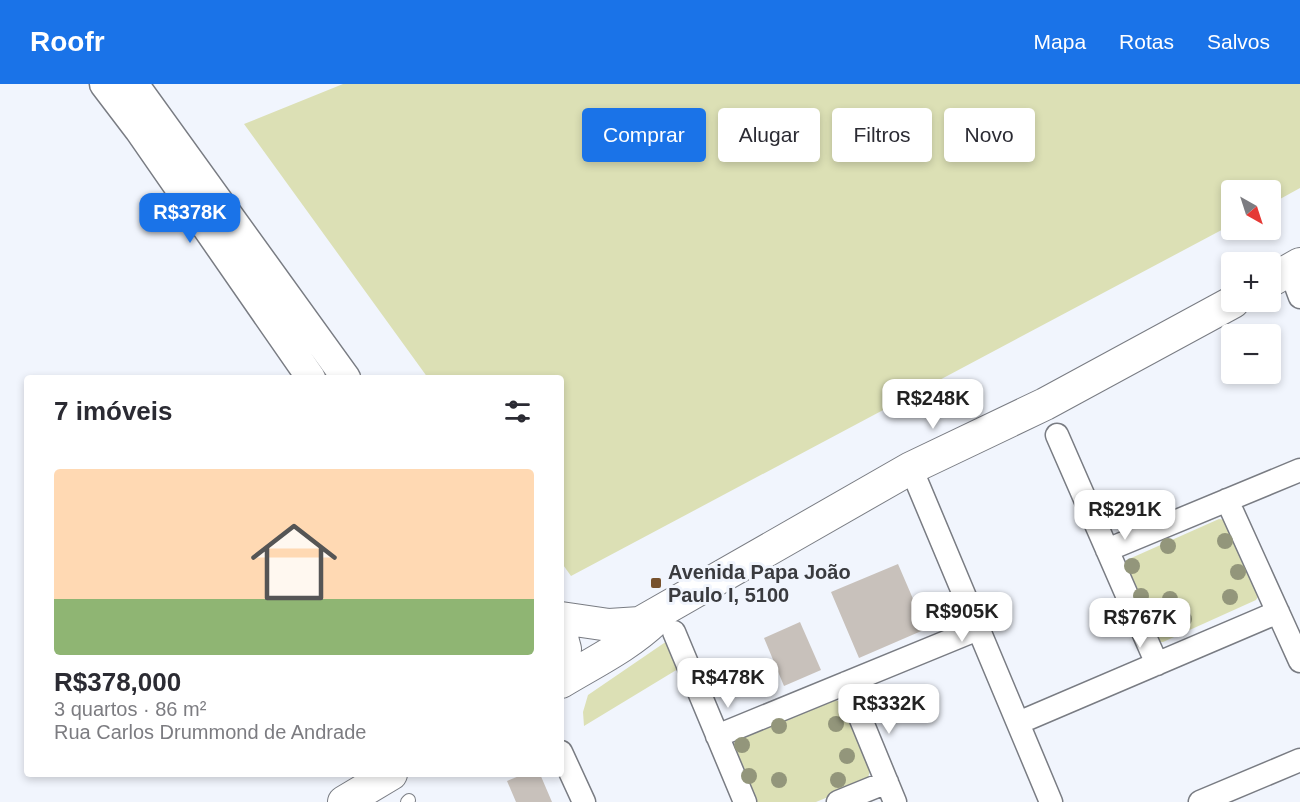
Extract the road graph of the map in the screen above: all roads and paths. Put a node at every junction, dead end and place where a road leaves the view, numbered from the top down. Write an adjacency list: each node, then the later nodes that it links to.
1 (104, 84): 4 (street)
2 (134, 84): 5 (street)
3 (1221, 309): 7 (main road)
4 (309, 375)
5 (344, 375)
6 (1057, 435): 10 (street)
7 (911, 468): 13 (main road); 14 (street)
8 (1300, 470): 9 (street)
9 (1227, 500): 10 (street); 11 (street)
10 (1107, 550): 18 (street)
11 (1278, 612): 16 (street); 18 (street)
12 (564, 618): 13 (main road)
13 (669, 622): 19 (main road); 22 (street)
14 (978, 629): 20 (street); 21 (street)
15 (564, 647): 17 (main road)
16 (1300, 660)
17 (564, 663)
18 (1157, 664): 21 (street)
19 (564, 680)
20 (846, 683): 22 (street); 26 (street)
21 (1018, 723): 32 (street)
22 (717, 736): 30 (street)
23 (564, 759): 29 (street)
24 (1300, 760): 27 (street)
25 (385, 777): 28 (main road)
26 (891, 792): 31 (street)
27 (1210, 800)
28 (344, 802)
29 (584, 802)
30 (745, 802)
31 (838, 802)
32 (1052, 802)

